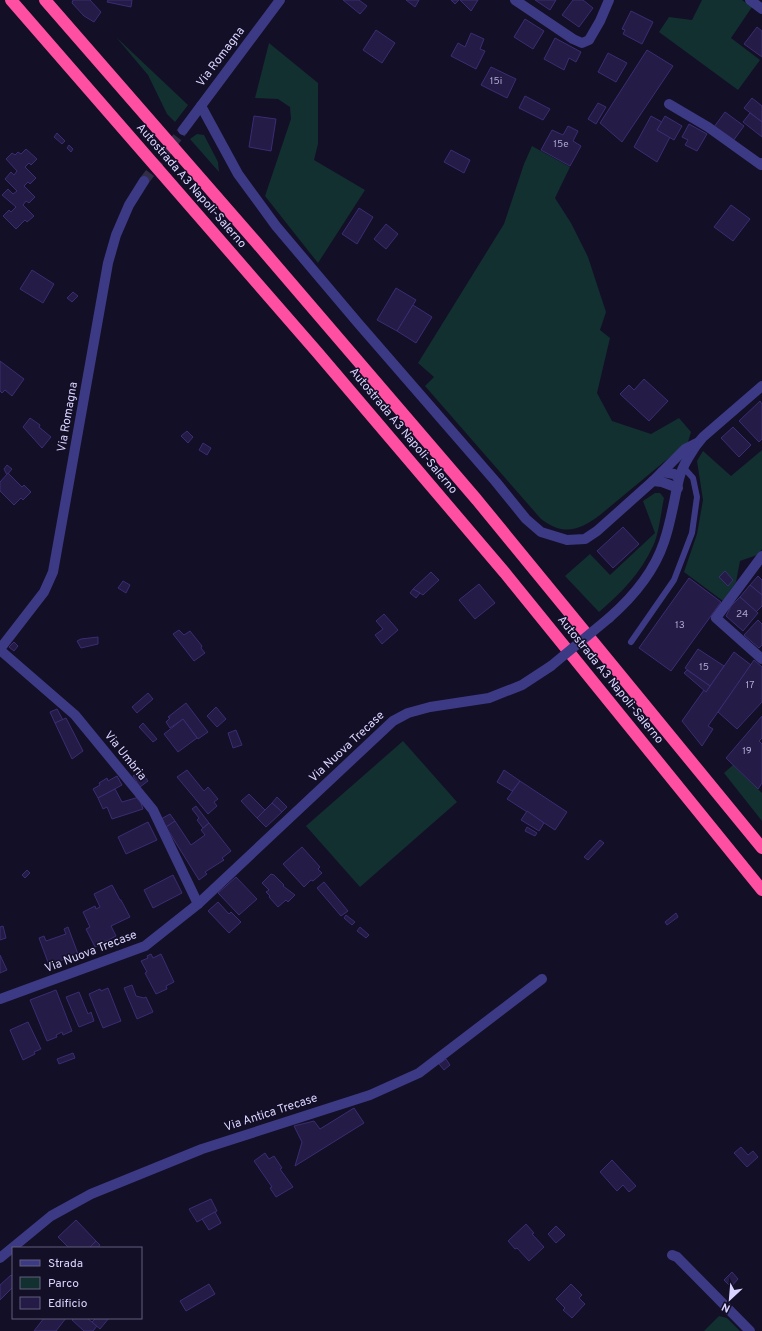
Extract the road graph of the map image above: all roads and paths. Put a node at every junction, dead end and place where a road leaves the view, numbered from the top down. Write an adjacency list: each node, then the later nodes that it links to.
1 (11, 0): 24 (highway, Autostrada A3 Napoli-Salerno)
2 (45, 0): 23 (highway, Autostrada A3 Napoli-Salerno)
3 (280, 0): 9 (street, Via Romagna)
4 (515, 0): 5 (street)
5 (609, 0)
6 (750, 0): 7 (street)
7 (762, 9)
8 (669, 104): 11 (street)
9 (201, 106): 10 (street, Via Romagna); 17 (street)
10 (183, 130)
11 (762, 163)
12 (144, 181): 21 (street, Via Romagna)
13 (762, 386): 14 (street, Via Nuova Trecase)
14 (697, 443): 15 (street, Via Nuova Trecase); 16 (street)
15 (684, 468): 18 (street, Via Nuova Trecase); 20 (lane)
16 (662, 472): 17 (street); 18 (street)
17 (653, 481): 18 (street)
18 (678, 483): 25 (street, Via Nuova Trecase, bridge)
19 (762, 556): 22 (street)
20 (631, 642)
21 (0, 649): 25 (street, Via Umbria)
22 (762, 659)
23 (762, 848)
24 (762, 890)
25 (198, 904): 27 (street, Via Nuova Trecase)
26 (542, 979): 28 (street, Via Antica Trecase)
27 (0, 999)
28 (13, 1247)
29 (12, 1248): 31 (street, Via Antica Trecase)
30 (672, 1255): 32 (street)
31 (0, 1258)
32 (750, 1331)

